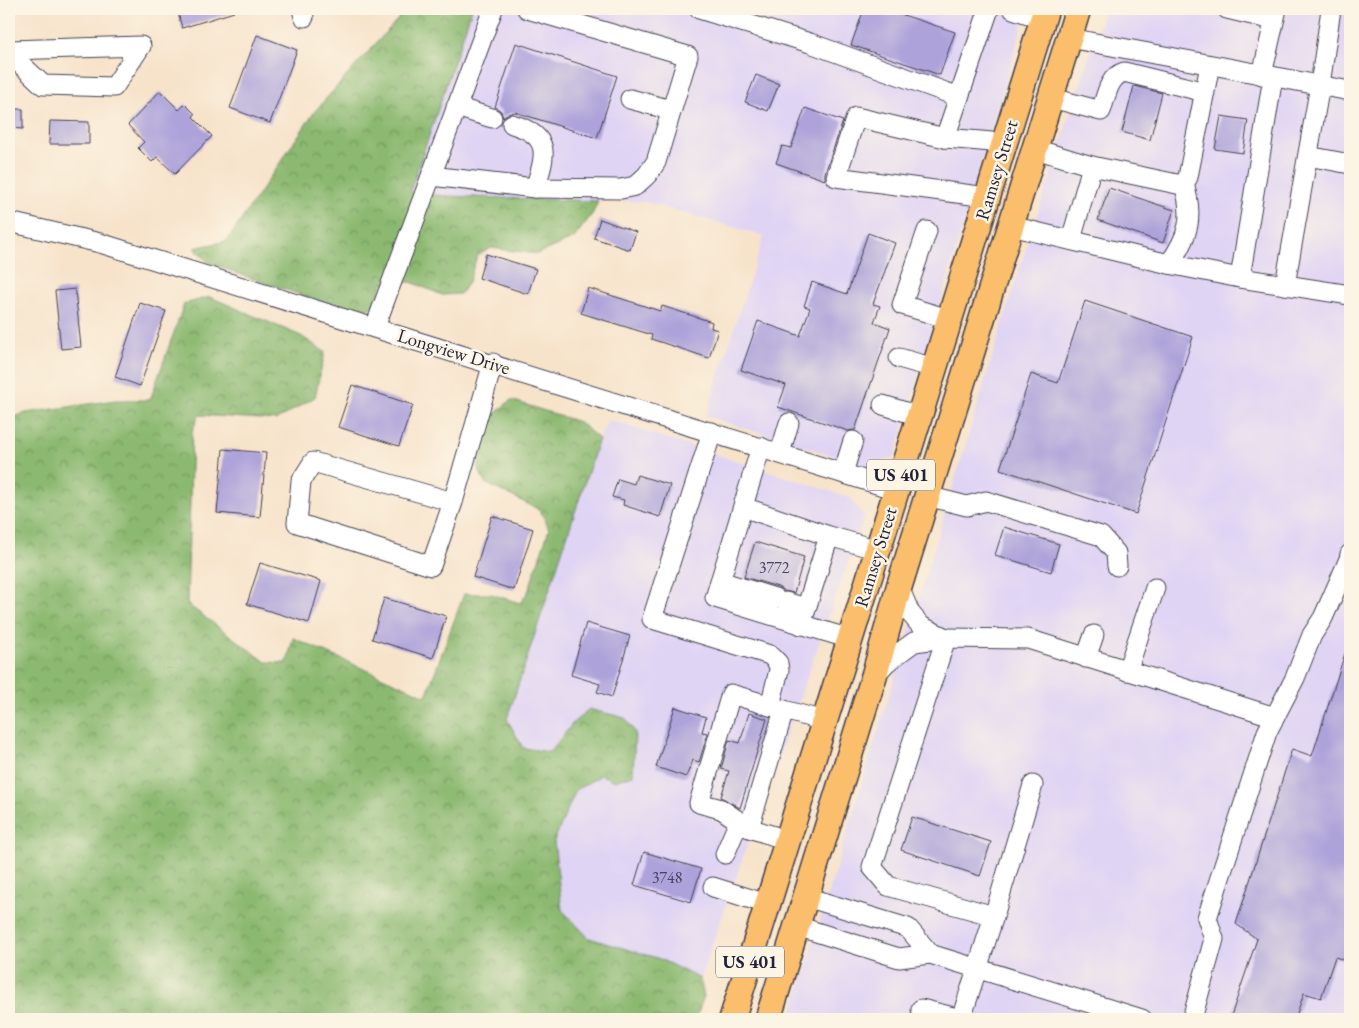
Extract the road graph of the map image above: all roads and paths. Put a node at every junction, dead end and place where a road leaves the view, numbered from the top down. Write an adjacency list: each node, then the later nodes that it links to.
1 (493, 9): 21 (street)
2 (527, 9): 22 (street)
3 (699, 9): 18 (street)
4 (989, 9): 18 (street)
5 (1013, 9): 9 (street)
6 (1078, 9): 11 (main road, Ramsey Street / US 401)
7 (1228, 9): 10 (street)
8 (1331, 9): 15 (street)
9 (1044, 14): 26 (main road, Ramsey Street / US 401)
10 (1275, 14): 14 (street)
11 (1069, 38): 13 (street); 19 (main road, Ramsey Street / US 401)
12 (9, 52): 12 (street)
13 (1210, 65): 14 (street); 17 (street)
14 (1267, 76): 15 (street); 40 (street)
15 (1320, 86): 16 (street); 28 (street)
16 (1350, 91)
17 (1205, 92): 19 (street); 32 (street)
18 (959, 97): 25 (street)
19 (1052, 98): 27 (main road, Ramsey Street / US 401)
20 (630, 99): 22 (street)
21 (456, 107): 23 (street); 31 (street)
22 (671, 110): 33 (street)
23 (492, 118)
24 (512, 124): 33 (street)
25 (945, 138): 26 (street); 34 (street)
26 (1004, 143): 34 (main road, Ramsey Street / US 401)
27 (1035, 149): 30 (street); 36 (main road, Ramsey Street / US 401)
28 (1308, 156): 29 (street); 41 (street)
29 (1350, 164)
30 (1092, 166): 32 (street); 38 (street)
31 (431, 176): 33 (street); 44 (street)
32 (1184, 184): 39 (street)
33 (535, 188)
34 (987, 197): 43 (main road, Ramsey Street / US 401)
35 (9, 222): 44 (street, Longview Drive)
36 (1011, 226): 38 (street); 57 (main road, Ramsey Street / US 401)
37 (927, 231): 43 (street)
38 (1072, 240): 39 (street)
39 (1169, 264): 40 (street)
40 (1240, 278): 41 (street)
41 (1286, 285): 42 (street)
42 (1350, 295)
43 (949, 319): 47 (main road, Ramsey Street / US 401)
44 (375, 327): 46 (street, Longview Drive)
45 (899, 358): 47 (street)
46 (493, 363): 51 (street, Longview Drive); 58 (street)
47 (934, 368): 49 (main road, Ramsey Street / US 401)
48 (883, 404): 49 (street)
49 (919, 416): 56 (main road, Ramsey Street / US 401)
50 (790, 423): 54 (street)
51 (712, 432): 53 (street, Longview Drive); 74 (street)
52 (853, 441): 55 (street)
53 (761, 447): 54 (street, Longview Drive); 59 (street)
54 (780, 453): 55 (street, Longview Drive)
55 (842, 473): 56 (street, Longview Drive)
56 (896, 490): 61 (main road, Ramsey Street / US 401)
57 (927, 496): 63 (street); 65 (main road, Ramsey Street / US 401)
58 (453, 502): 58 (street)
59 (743, 507): 60 (street); 64 (street)
60 (829, 536): 61 (street); 67 (street)
61 (878, 550): 70 (main road, Ramsey Street / US 401)
62 (1350, 554): 75 (street)
63 (1117, 566)
64 (719, 586): 67 (street); 67 (street)
65 (899, 587): 69 (street); 73 (main road, Ramsey Street / US 401)
66 (1155, 588): 72 (street)
67 (804, 617): 70 (street)
68 (1094, 635): 71 (street)
69 (946, 638): 71 (street); 73 (street); 84 (street)
70 (850, 639): 76 (main road, Ramsey Street / US 401)
71 (1086, 658): 72 (street)
72 (1127, 671): 75 (street)
73 (874, 676): 82 (main road, Ramsey Street / US 401)
74 (777, 708): 76 (street); 78 (street); 78 (street)
75 (1275, 717): 93 (street)
76 (824, 721): 79 (main road, Ramsey Street / US 401)
77 (1033, 785): 84 (street)
78 (744, 824): 79 (street); 80 (street)
79 (787, 840): 83 (main road, Ramsey Street / US 401)
80 (725, 854)
81 (712, 887): 83 (street)
82 (806, 897): 83 (main road); 85 (main road, Ramsey Street / US 401); 86 (street)
83 (768, 904): 85 (main road); 89 (main road, Ramsey Street / US 401)
84 (994, 916): 87 (street)
85 (797, 926): 86 (street); 90 (main road, Ramsey Street / US 401)
86 (930, 954): 87 (street)
87 (977, 968): 91 (street); 92 (street)
88 (921, 1009): 91 (street)
89 (732, 1019)
90 (768, 1019)
91 (961, 1019)
92 (1142, 1019)
93 (1192, 1019)

